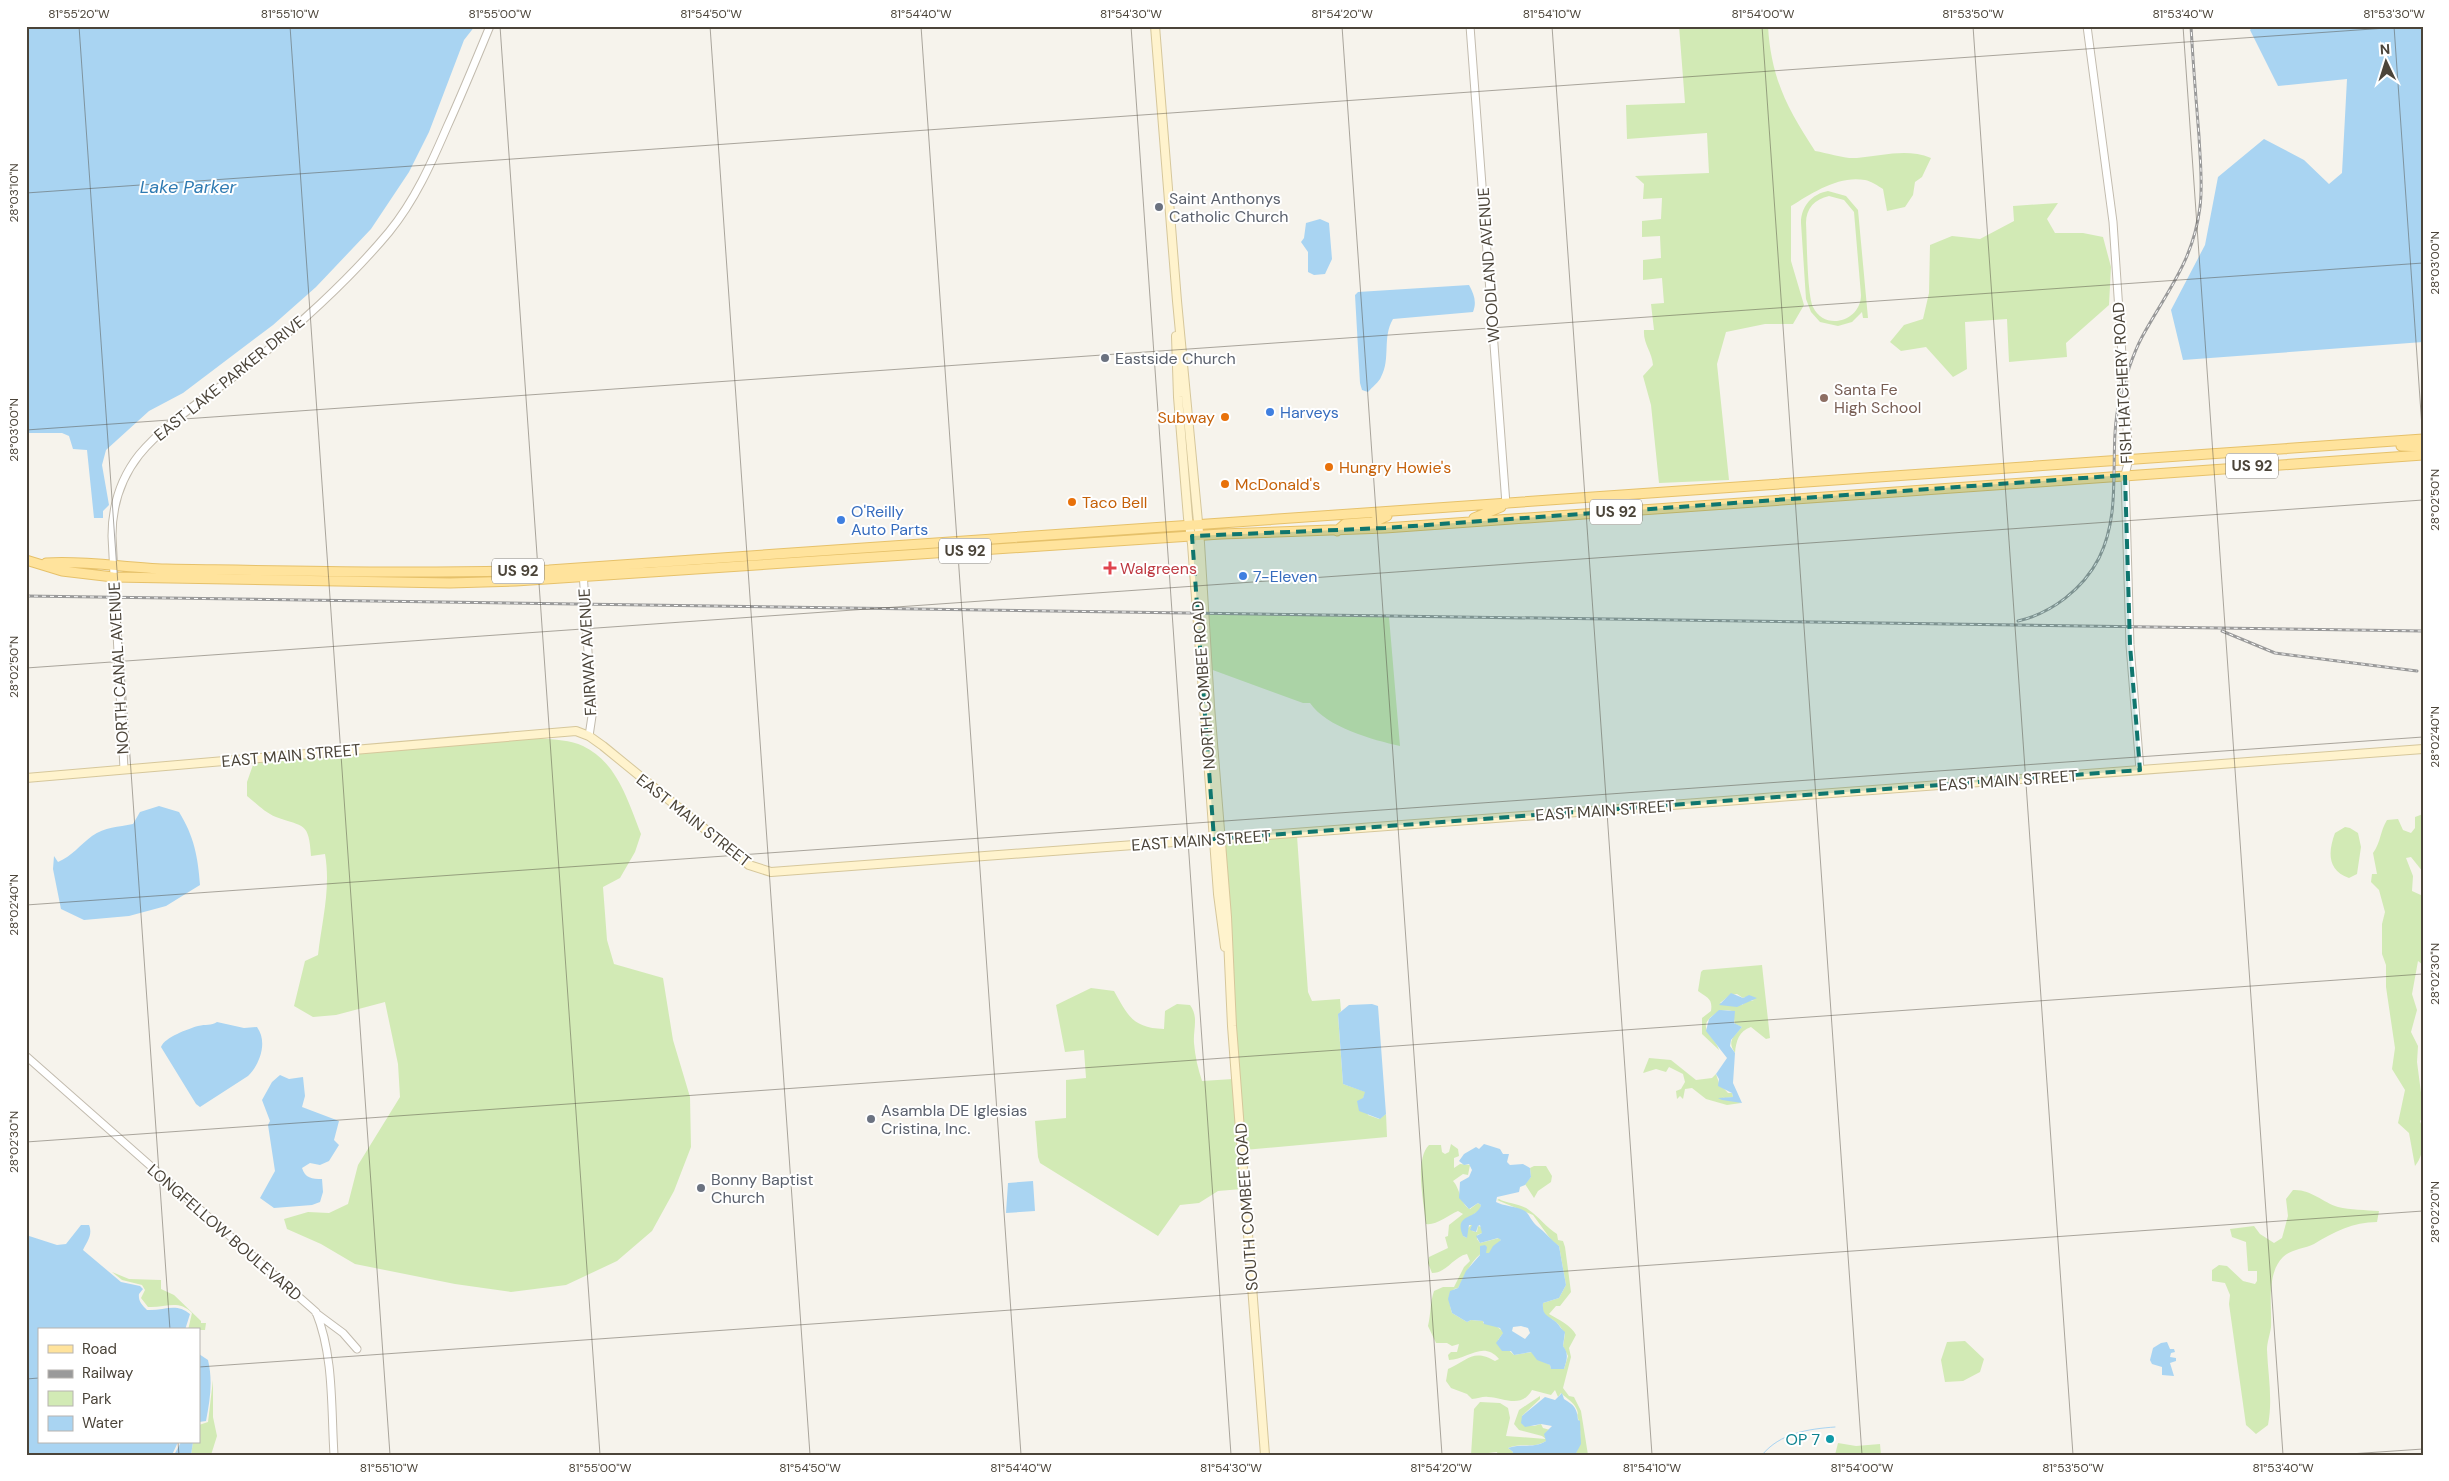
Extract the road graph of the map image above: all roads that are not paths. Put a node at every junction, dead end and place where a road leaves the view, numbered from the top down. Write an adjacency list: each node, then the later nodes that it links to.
1 (490, 26): 29 (street, EAST LAKE PARKER DRIVE)
2 (1155, 26): 21 (main road, NORTH COMBEE ROAD)
3 (1470, 26): 17 (street, WOODLAND AVENUE)
4 (2087, 26): 10 (street, FISH HATCHERY ROAD)
5 (2423, 439): 6 (main road, US 92)
6 (2363, 444): 7 (main road); 8 (main road, US 92)
7 (2423, 447)
8 (2255, 451): 10 (main road, US 92); 11 (main road)
9 (2423, 455): 11 (main road, US 92)
10 (2129, 460): 12 (street, FISH HATCHERY ROAD); 13 (main road, US 92)
11 (2256, 466): 12 (main road, US 92)
12 (2125, 475): 15 (main road, US 92); 41 (street, FISH HATCHERY ROAD)
13 (1782, 485): 14 (main road, US 92); 15 (main road); 16 (main road)
14 (1736, 488): 16 (main road); 17 (main road, US 92)
15 (1800, 499): 16 (main road, US 92)
16 (1760, 502): 19 (main road, US 92)
17 (1506, 504): 18 (main road, US 92); 19 (main road); 20 (main road)
18 (1396, 512): 21 (main road, US 92); 22 (main road)
19 (1548, 517): 20 (main road, US 92)
20 (1452, 523): 22 (main road, US 92)
21 (1194, 525): 23 (main road, NORTH COMBEE ROAD); 24 (main road, US 92)
22 (1337, 531): 23 (main road, US 92)
23 (1195, 536): 25 (main road, US 92); 43 (main road, NORTH COMBEE ROAD)
24 (1027, 537): 25 (main road); 26 (main road, US 92)
25 (968, 551): 31 (main road, US 92)
26 (734, 558): 30 (main road, US 92); 31 (main road)
27 (26, 560): 28 (main road, US 92)
28 (41, 563): 29 (main road, US 92); 34 (main road, US 92)
29 (112, 567): 32 (main road, US 92); 34 (street, NORTH CANAL AVENUE)
30 (582, 568): 33 (main road, US 92); 35 (street, FAIRWAY AVENUE)
31 (735, 568): 35 (main road, US 92)
32 (297, 571): 33 (main road, US 92); 36 (main road)
33 (450, 572): 37 (main road)
34 (112, 578): 36 (main road, US 92); 40 (street, NORTH CANAL AVENUE)
35 (583, 578): 37 (main road, US 92); 38 (street, FAIRWAY AVENUE)
36 (297, 581): 37 (main road, US 92)
37 (450, 583)
38 (589, 736): 40 (main road, EAST MAIN STREET); 43 (main road, EAST MAIN STREET)
39 (2423, 749): 41 (main road, EAST MAIN STREET)
40 (124, 769): 42 (main road, EAST MAIN STREET)
41 (2140, 770): 43 (main road, EAST MAIN STREET)
42 (26, 778)
43 (1218, 838): 48 (main road, SOUTH COMBEE ROAD)
44 (26, 1056): 45 (street, LONGFELLOW BOULEVARD)
45 (316, 1312): 46 (street); 47 (street, LONGFELLOW BOULEVARD)
46 (357, 1349)
47 (334, 1455)
48 (1265, 1455)

